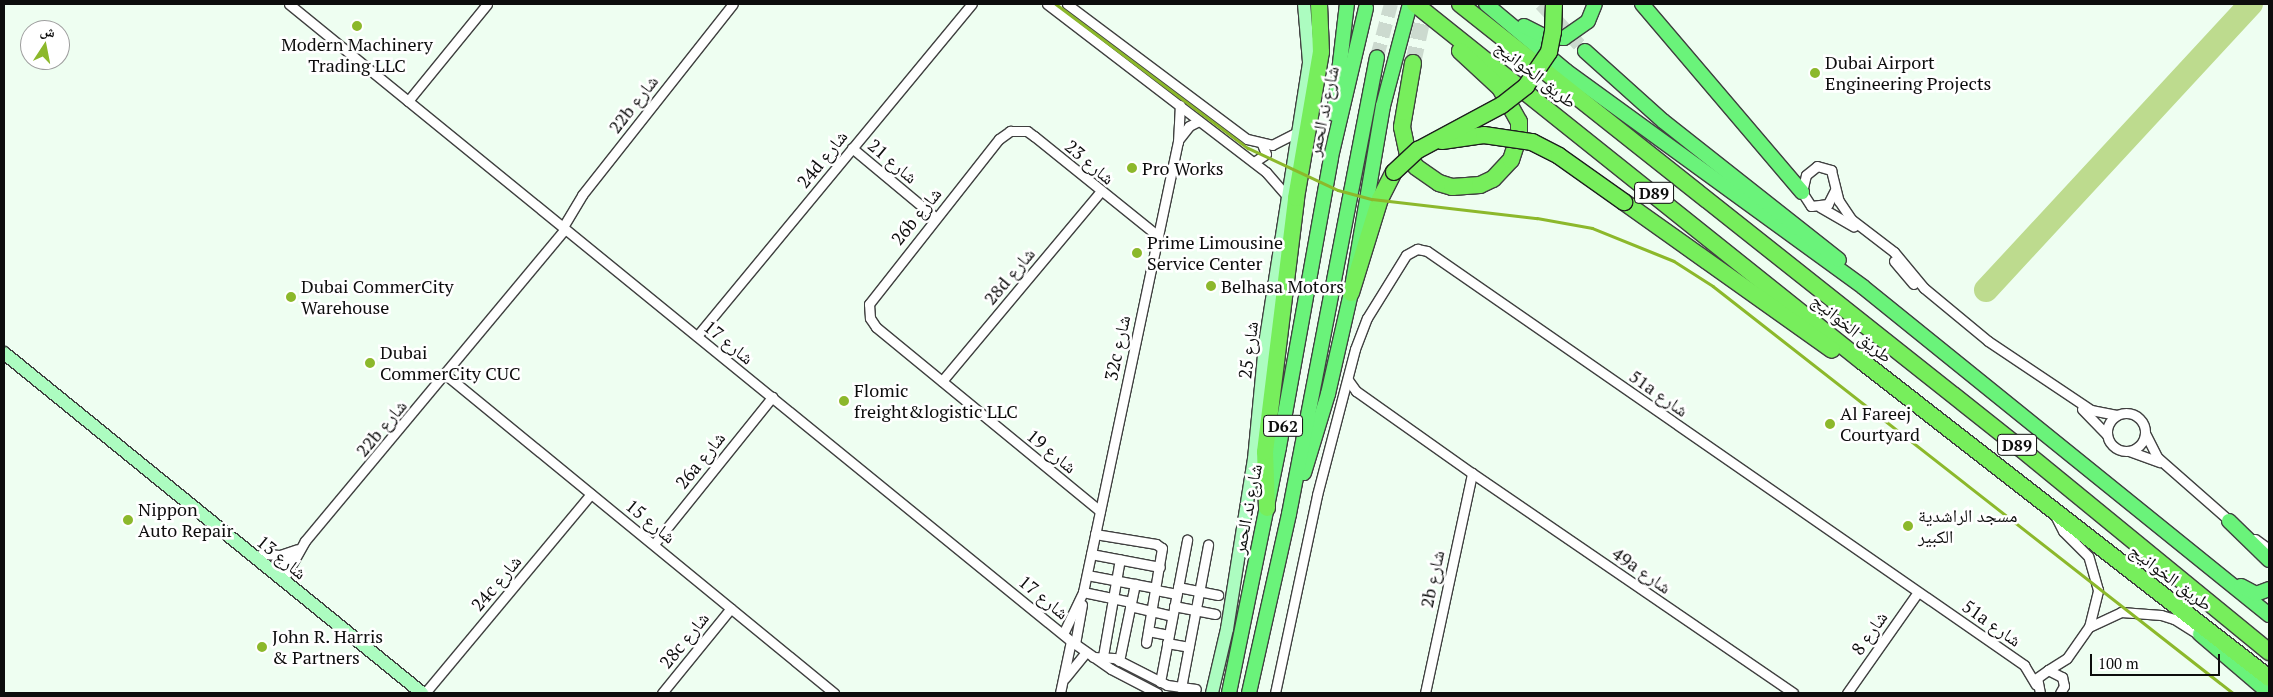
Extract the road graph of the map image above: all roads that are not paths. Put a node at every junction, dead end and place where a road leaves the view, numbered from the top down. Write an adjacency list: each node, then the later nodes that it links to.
1 (289, 4): 22 (street, شارع 17)
2 (487, 4): 22 (street)
3 (733, 4): 39 (street, 22b شارع)
4 (972, 4): 30 (street, 24d شارع)
5 (1047, 4): 23 (street)
6 (1067, 4): 28 (street)
7 (1304, 4): 25 (street, شارع 25)
8 (1318, 4): 60 (highway)
9 (1347, 4): 31 (main road)
10 (1410, 4): 42 (main road)
11 (1415, 4): 18 (highway, طريق الخوانيج / D89)
12 (1460, 4): 90 (highway, طريق الخوانيج / D89)
13 (1554, 4): 29 (highway, bridge)
14 (1595, 4): 16 (main road)
15 (1642, 4): 35 (main road)
16 (1489, 6): 41 (main road)
17 (1366, 8): 31 (main road, شارع ند الحمر / D62)
18 (1443, 26): 21 (highway); 46 (highway, طريق الخوانيج / D89)
19 (1585, 51): 41 (main road)
20 (1377, 57): 63 (main road, D62)
21 (1413, 63)
22 (408, 101): 39 (street, شارع 17)
23 (1180, 106): 24 (street); 27 (street, 32c شارع)
24 (1199, 121): 27 (street); 32 (street)
25 (1297, 132): 28 (street); 36 (street, شارع 25)
26 (999, 139): 34 (street, شارع 23); 38 (street, 26b شارع)
27 (1178, 142): 40 (street, 32c شارع)
28 (1262, 144): 32 (street)
29 (1427, 144): 42 (highway, bridge); 46 (highway, bridge)
30 (852, 148): 38 (street, شارع 21); 44 (street, 24d شارع)
31 (1331, 157): 60 (main road, شارع ند الحمر / D62)
32 (1254, 162): 36 (street)
33 (1835, 190): 35 (street); 37 (street); 53 (street)
34 (1100, 192): 40 (street, شارع 23); 49 (street, 28d شارع)
35 (1802, 192): 37 (street)
36 (1286, 195): 122 (street, شارع 25)
37 (1820, 207): 55 (street)
38 (936, 218): 43 (street, 26b شارع)
39 (564, 228): 44 (street, شارع 17); 47 (street, 22b شارع)
40 (1158, 236): 61 (street, 32c شارع)
41 (1863, 287): 76 (main road)
42 (1351, 293): 63 (main road)
43 (870, 318): 49 (street, شارع 19)
44 (697, 336): 50 (street, شارع 17)
45 (4, 354): 73 (street, شارع 13)
46 (1863, 362): 62 (highway, طريق الخوانيج / D89)
47 (446, 375): 59 (street, شارع 15); 67 (street, 22b شارع)
48 (1348, 380): 51 (street, 49a شارع); 52 (street, 51a شارع); 87 (street, 51a شارع)
49 (942, 381): 61 (street, شارع 19)
50 (772, 397): 68 (street, 26a شارع); 101 (street, شارع 17)
51 (1370, 399): 52 (street); 58 (street, 49a شارع)
52 (1342, 400): 130 (street, 51a شارع)
53 (2117, 415): 54 (street); 55 (street)
54 (2145, 433): 56 (street); 57 (street)
55 (2107, 435): 56 (street)
56 (2128, 451): 57 (street)
57 (2165, 465): 64 (street)
58 (1472, 473): 131 (street, 2b شارع); 132 (street, 49a شارع)
59 (591, 494): 68 (street, شارع 15); 123 (street, 24c شارع)
60 (1267, 508): 128 (main road, شارع ند الحمر / D62)
61 (1100, 511): 65 (street, 32c شارع)
62 (2054, 512): 82 (highway, طريق الخوانيج / D89); 99 (street)
63 (1289, 514): 129 (main road, D62)
64 (2229, 521): 71 (street); 75 (main road)
65 (1095, 534): 72 (street, 32c شارع); 77 (street)
66 (1187, 540): 85 (street)
67 (305, 541): 70 (street); 79 (street, 22b شارع)
68 (654, 544): 93 (street, شارع 15)
69 (1208, 545): 86 (street)
70 (297, 549): 73 (street); 79 (street)
71 (2269, 550)
72 (1091, 554): 74 (street); 78 (street, 32c شارع)
73 (255, 558): 79 (street, شارع 13)
74 (1120, 560): 77 (street); 80 (street)
75 (2269, 560)
76 (2207, 566): 84 (main road); 98 (main road)
77 (1160, 567): 83 (street)
78 (1087, 575): 80 (street); 88 (street, 32c شارع)
79 (280, 578): 123 (street, شارع 13)
80 (1116, 580): 81 (street); 91 (street)
81 (1135, 584): 83 (street); 92 (street)
82 (2151, 587): 102 (main road); 116 (highway, طريق الخوانيج / D89)
83 (1156, 589): 85 (street); 95 (street)
84 (2269, 589)
85 (1177, 590): 86 (street); 96 (street)
86 (1199, 591): 89 (street); 94 (street)
87 (1918, 592): 113 (street, 51a شارع); 133 (street, شارع 8)
88 (1082, 595): 91 (street); 101 (street, 32c شارع); 105 (street, 32c شارع)
89 (1218, 595)
90 (2202, 597): 104 (highway); 108 (highway, طريق الخوانيج / D89)
91 (1113, 599): 92 (street); 110 (street)
92 (1131, 604): 95 (street); 112 (street)
93 (731, 608): 124 (street, 28c شارع); 125 (street, شارع 15)
94 (1196, 610): 96 (street); 97 (street); 107 (street)
95 (1152, 611): 96 (street); 100 (street)
96 (1173, 611): 103 (street)
97 (1215, 614)
98 (2269, 616)
99 (2089, 627): 102 (street); 111 (street)
100 (1148, 631): 103 (street); 106 (street)
101 (1063, 634): 105 (street, شارع 17)
102 (2206, 638): 136 (main road)
103 (1168, 639): 107 (street); 118 (street)
104 (2269, 640)
105 (1073, 642): 109 (street, شارع 17); 115 (street, 32c شارع)
106 (1146, 644)
107 (1189, 647): 119 (street)
108 (2269, 652)
109 (1089, 654): 110 (street); 115 (street, 32c شارع); 127 (street, شارع 17)
110 (1103, 656): 112 (street)
111 (2067, 658): 114 (street); 117 (street)
112 (1119, 661): 118 (street)
113 (2024, 665): 114 (street, 51a شارع); 121 (street, 51a شارع)
114 (2048, 670): 117 (street, 51a شارع); 121 (street)
115 (1064, 678): 126 (street, 32c شارع)
116 (2269, 678)
117 (2064, 681): 134 (street); 135 (street)
118 (1160, 682): 119 (street)
119 (1181, 688): 120 (street)
120 (1196, 689)
121 (2037, 690)
122 (1212, 692)
123 (424, 693)
124 (662, 693)
125 (834, 693)
126 (1060, 693)
127 (1157, 693)
128 (1229, 693)
129 (1249, 693)
130 (1275, 693)
131 (1425, 693)
132 (1793, 693)
133 (1848, 693)
134 (2060, 693)
135 (2070, 693)
136 (2269, 693)

